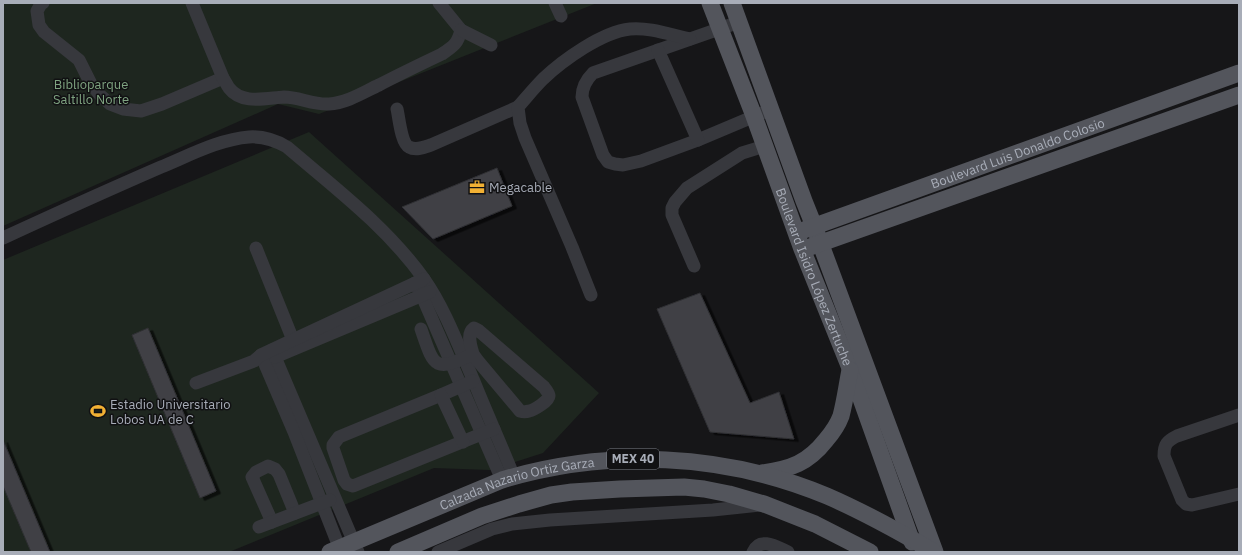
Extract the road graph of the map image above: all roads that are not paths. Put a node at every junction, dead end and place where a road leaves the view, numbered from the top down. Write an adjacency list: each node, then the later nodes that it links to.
1 (43, 3): 15 (street)
2 (192, 3): 15 (street)
3 (439, 3): 10 (street)
4 (555, 3): 7 (street)
5 (710, 3): 9 (main road, Boulevard Isidro López Zertuche)
6 (732, 3): 8 (main road, Boulevard Isidro López Zertuche)
7 (562, 16)
8 (739, 22): 9 (street); 20 (main road, Boulevard Isidro López Zertuche)
9 (720, 29): 11 (street); 21 (main road, Boulevard Isidro López Zertuche)
10 (461, 30): 12 (street); 15 (street)
11 (690, 40): 13 (street); 17 (street)
12 (491, 45)
13 (658, 50): 23 (street); 23 (street)
14 (1239, 73): 18 (main road, Boulevard Luis Donaldo Colosio)
15 (224, 78)
16 (1239, 95): 22 (main road, Boulevard Luis Donaldo Colosio)
17 (518, 107): 19 (street); 34 (street)
18 (1142, 107): 22 (main road); 25 (main road, Boulevard Luis Donaldo Colosio)
19 (397, 108)
20 (771, 110): 21 (street); 25 (main road, Boulevard Isidro López Zertuche)
21 (754, 116): 23 (street); 24 (main road, Boulevard Isidro López Zertuche)
22 (1147, 127): 28 (main road, Boulevard Luis Donaldo Colosio)
23 (698, 140)
24 (765, 146): 26 (main road, Boulevard Isidro López Zertuche); 31 (street)
25 (814, 226): 26 (main road, Boulevard Luis Donaldo Colosio); 28 (main road, Boulevard Isidro López Zertuche)
26 (796, 232): 30 (main road, Boulevard Isidro López Zertuche)
27 (3, 238): 32 (street)
28 (821, 244): 30 (main road, Boulevard Luis Donaldo Colosio); 69 (main road, Boulevard Isidro López Zertuche)
29 (256, 248): 36 (street)
30 (802, 250): 40 (main road, Boulevard Isidro López Zertuche)
31 (694, 266)
32 (419, 281): 33 (street); 36 (street)
33 (427, 294): 37 (street); 38 (street); 39 (street)
34 (591, 295)
35 (421, 329): 39 (street)
36 (293, 340): 38 (street)
37 (469, 356): 39 (street); 42 (street); 43 (street); 43 (street)
38 (265, 357): 41 (street); 47 (street)
39 (452, 363): 42 (street)
40 (850, 368): 52 (main road); 62 (main road, Boulevard Isidro López Zertuche)
41 (196, 383)
42 (467, 383): 44 (street); 45 (street)
43 (499, 387): 45 (street)
44 (441, 395): 49 (street); 50 (street)
45 (476, 403): 48 (street)
46 (1239, 415): 55 (street)
47 (300, 430): 51 (street); 53 (street)
48 (488, 432): 49 (street); 54 (street)
49 (463, 442): 50 (street)
50 (338, 466): 51 (street)
51 (325, 473): 53 (street); 56 (street)
52 (756, 474): 54 (main road, Calzada Nazario Ortiz Garza / MEX 40); 62 (main road, Calzada Nazario Ortiz Garza / MEX 40)
53 (312, 478): 57 (street)
54 (508, 478): 63 (main road, Calzada Nazario Ortiz Garza / MEX 40)
55 (1239, 494)
56 (335, 498): 57 (street); 63 (street)
57 (322, 502): 59 (street); 63 (street)
58 (764, 504): 64 (main road, Calzada Nazario Ortiz Garza / MEX 40); 65 (street); 68 (main road, Calzada Nazario Ortiz Garza / MEX 40)
59 (295, 513): 60 (street); 60 (street)
60 (272, 522): 61 (street)
61 (259, 527)
62 (912, 545): 69 (main road, Calzada Nazario Ortiz Garza / MEX 40)
63 (345, 549)
64 (398, 552)
65 (438, 552)
66 (753, 552): 67 (street)
67 (788, 552)
68 (870, 552)
69 (935, 552)

